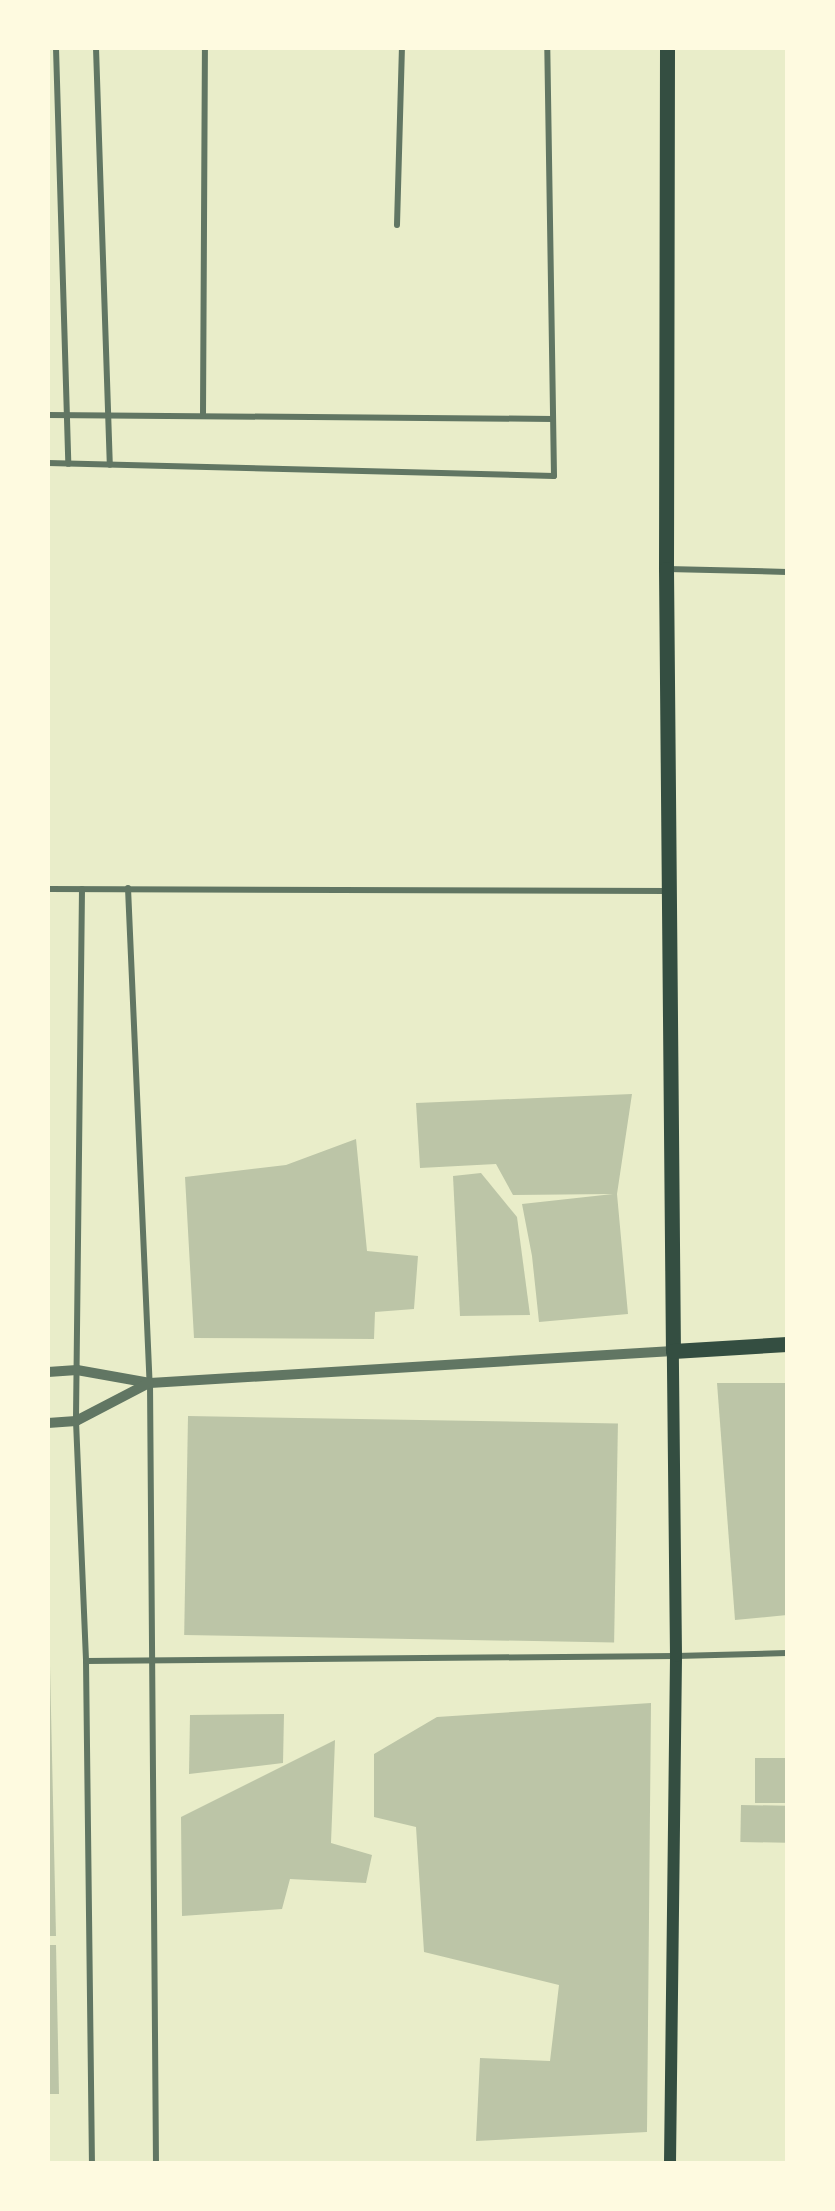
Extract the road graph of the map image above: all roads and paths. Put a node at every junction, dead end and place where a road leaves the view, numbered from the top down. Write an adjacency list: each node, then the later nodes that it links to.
1 (56, 48): 9 (street)
2 (96, 48): 10 (street)
3 (206, 48): 11 (street)
4 (402, 48): 7 (street)
5 (547, 48): 12 (street)
6 (667, 48): 16 (main road)
7 (397, 225)
8 (48, 415): 9 (street)
9 (67, 415): 10 (street); 14 (street)
10 (108, 416): 11 (street); 15 (street)
11 (203, 416): 12 (street)
12 (553, 419): 15 (street)
13 (48, 463): 14 (street)
14 (68, 464): 15 (street)
15 (110, 465)
16 (666, 569): 17 (street); 21 (main road)
17 (787, 572)
18 (128, 888): 20 (street); 21 (street); 26 (street)
19 (48, 889): 20 (street)
20 (82, 889): 24 (street)
21 (671, 891): 23 (main road)
22 (787, 1344): 23 (main road)
23 (673, 1350): 26 (street); 30 (main road)
24 (77, 1370): 25 (street); 26 (street); 27 (street)
25 (48, 1372)
26 (150, 1383): 27 (street); 32 (street)
27 (76, 1421): 28 (street); 31 (street)
28 (48, 1423)
29 (787, 1653): 30 (street)
30 (676, 1656): 32 (street); 35 (main road)
31 (86, 1661): 32 (street); 33 (street)
32 (152, 1662): 34 (street)
33 (92, 2163)
34 (156, 2163)
35 (670, 2163)

